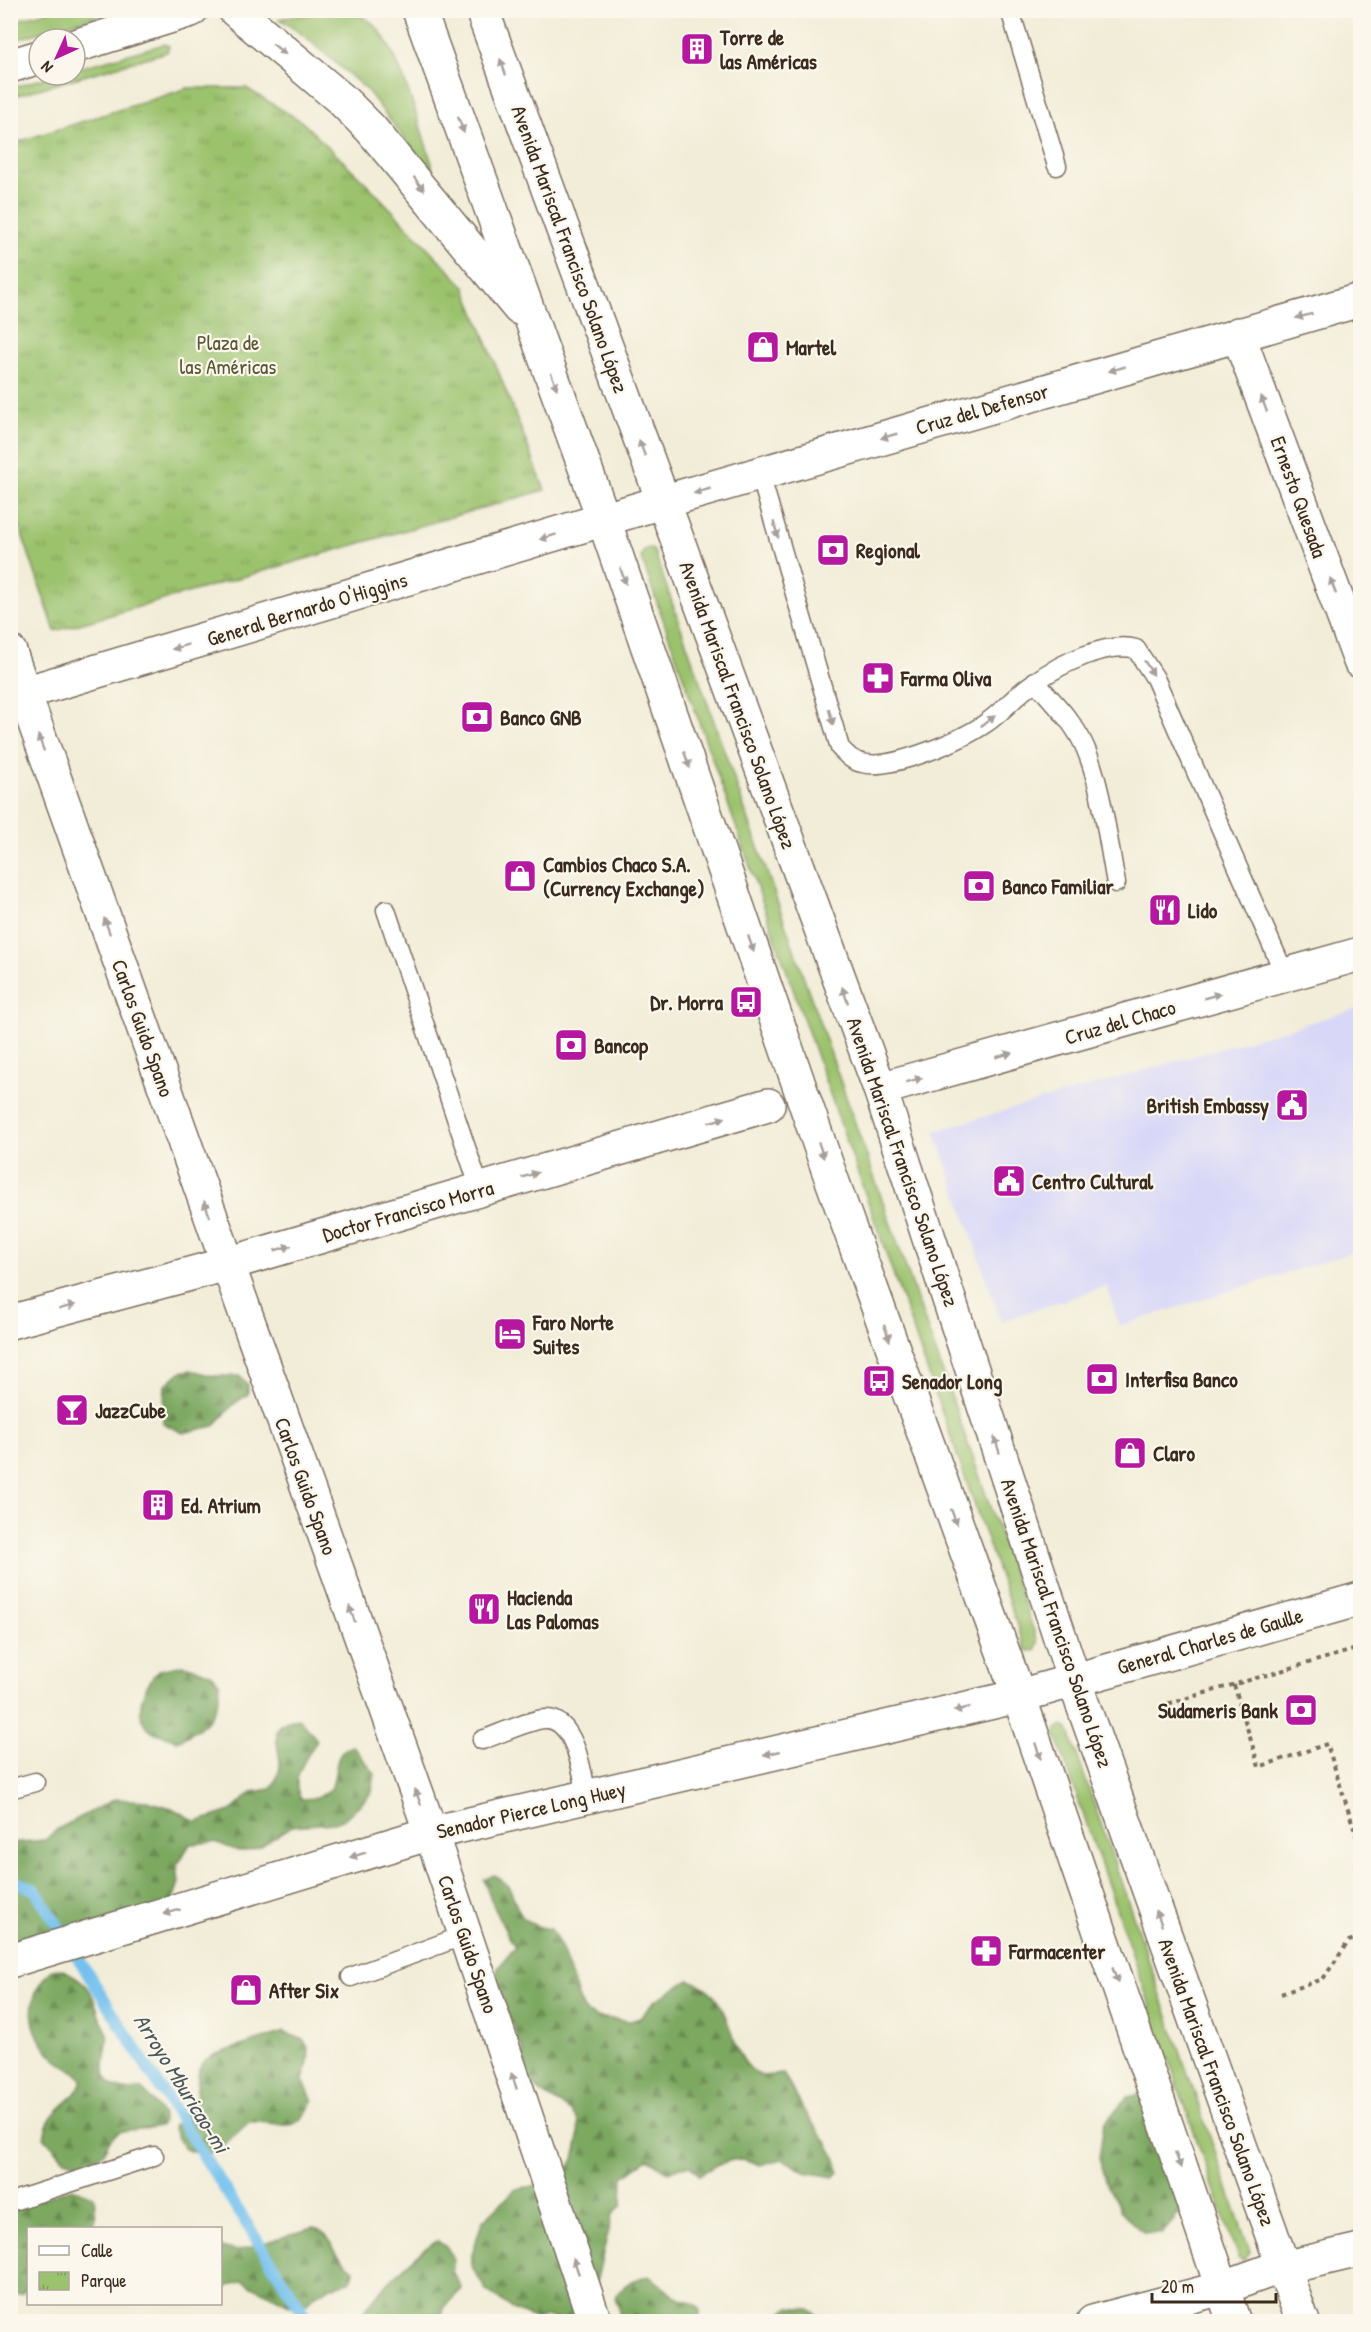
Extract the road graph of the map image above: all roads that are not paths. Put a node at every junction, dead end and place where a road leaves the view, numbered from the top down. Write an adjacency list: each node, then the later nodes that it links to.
1 (191, 10): 6 (main road)
2 (235, 10): 11 (main road, one-way to 11)
3 (419, 10): 11 (main road, one-way to 11)
4 (482, 10): 14 (main road, Avenida Mariscal Francisco Solano López, one-way to 4)
5 (1010, 10): 9 (lane)
6 (87, 42)
7 (27, 61): 8 (main road)
8 (10, 66)
9 (1057, 166)
10 (1360, 300): 12 (main road, Cruz del Defensor, one-way to 12)
11 (534, 326): 15 (main road, one-way to 15)
12 (1238, 334): 13 (main road, Cruz del Defensor, one-way to 13); 17 (main road, Ernesto Quesada, one-way to 12)
13 (760, 474): 14 (main road, Cruz del Defensor, one-way to 14); 18 (lane, one-way to 18)
14 (662, 502): 15 (main road, Cruz del Defensor); 24 (main road, Avenida Mariscal Francisco Solano López, one-way to 14)
15 (604, 520): 19 (main road, General Bernardo O'Higgins, one-way to 19); 25 (main road, one-way to 25)
16 (10, 652): 19 (main road, Carlos Guido Spano)
17 (1360, 661)
18 (1035, 681): 20 (lane); 23 (lane, one-way to 23)
19 (17, 695): 27 (main road, Carlos Guido Spano, one-way to 19)
20 (1116, 883)
21 (386, 910): 26 (lane)
22 (1360, 954): 23 (main road, Cruz del Chaco)
23 (1285, 975): 24 (main road, Cruz del Chaco, one-way to 23)
24 (880, 1089): 30 (main road, Avenida Mariscal Francisco Solano López, one-way to 24)
25 (803, 1094): 26 (main road, Doctor Francisco Morra, one-way to 25); 31 (main road, one-way to 31)
26 (480, 1189): 27 (main road, Doctor Francisco Morra, one-way to 26)
27 (227, 1264): 28 (main road, Doctor Francisco Morra, one-way to 27); 36 (main road, Carlos Guido Spano, one-way to 27)
28 (10, 1322)
29 (1360, 1599): 30 (main road, General Charles de Gaulle)
30 (1066, 1682): 31 (main road, Senador Pierce Long Huey); 43 (main road, Avenida Mariscal Francisco Solano López, one-way to 30)
31 (1019, 1696): 35 (main road, Senador Pierce Long Huey, one-way to 35); 44 (main road, one-way to 44)
32 (482, 1740): 35 (lane)
33 (35, 1782): 34 (lane)
34 (10, 1789)
35 (587, 1797): 36 (main road, Senador Pierce Long Huey)
36 (431, 1833): 37 (main road, Carlos Guido Spano); 38 (main road, Senador Pierce Long Huey, one-way to 38)
37 (465, 1935): 39 (lane); 45 (main road, Carlos Guido Spano, one-way to 37)
38 (10, 1960)
39 (351, 1977)
40 (154, 2156): 41 (lane)
41 (10, 2202)
42 (1360, 2250): 43 (main road)
43 (1275, 2271): 44 (main road); 48 (main road, Avenida Mariscal Francisco Solano López)
44 (1222, 2288): 46 (main road); 47 (main road)
45 (595, 2322)
46 (1092, 2322)
47 (1234, 2322)
48 (1303, 2322)

